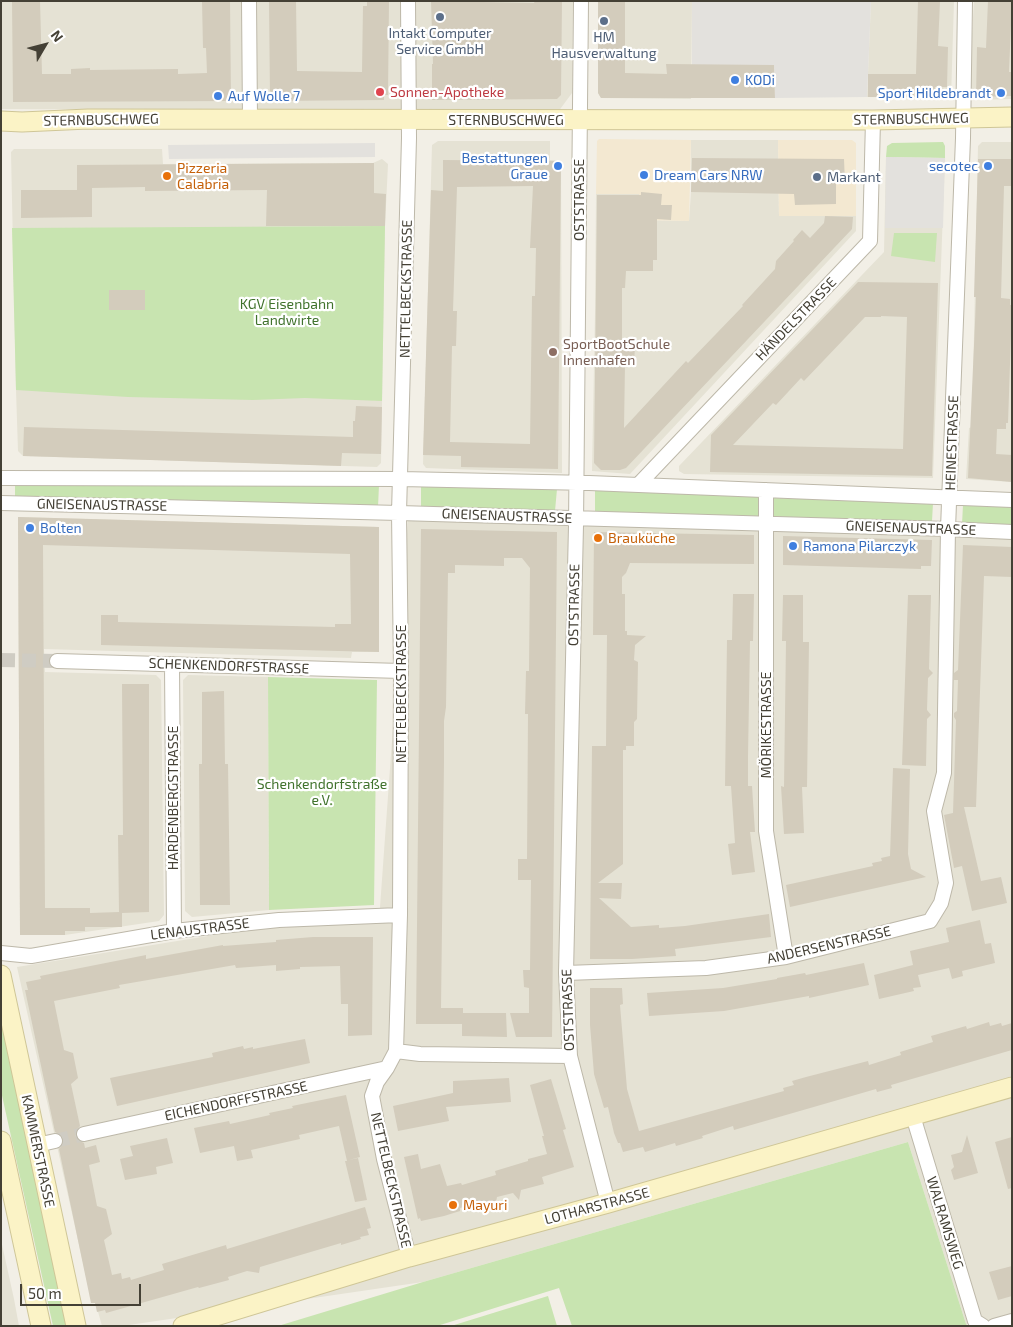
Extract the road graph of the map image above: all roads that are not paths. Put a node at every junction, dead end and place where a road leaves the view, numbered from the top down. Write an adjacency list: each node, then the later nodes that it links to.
1 (249, 1): 7 (street)
2 (408, 1): 8 (street, NETTELBECKSTRASSE)
3 (581, 1): 9 (street, OSTSTRASSE)
4 (965, 1): 6 (street, HEINESTRASSE)
5 (1012, 117): 6 (street, STERNBUSCHWEG)
6 (963, 118): 10 (street, STERNBUSCHWEG); 17 (street, HEINESTRASSE)
7 (250, 119): 8 (street, STERNBUSCHWEG); 11 (street, STERNBUSCHWEG)
8 (409, 120): 9 (street, STERNBUSCHWEG); 13 (street, NETTELBECKSTRASSE)
9 (580, 120): 10 (street, STERNBUSCHWEG); 14 (street, OSTSTRASSE)
10 (873, 120): 15 (street, HÄNDELSTRASSE)
11 (1, 121)
12 (1, 478): 13 (street, GNEISENAUSTRASSE)
13 (401, 479): 14 (street, GNEISENAUSTRASSE); 20 (street, NETTELBECKSTRASSE)
14 (577, 482): 15 (street, GNEISENAUSTRASSE); 21 (street, OSTSTRASSE)
15 (638, 484): 16 (street, GNEISENAUSTRASSE)
16 (766, 490): 17 (street, GNEISENAUSTRASSE); 22 (street, MÖRIKESTRASSE)
17 (950, 497): 18 (street, GNEISENAUSTRASSE); 23 (street, HEINESTRASSE)
18 (1012, 500)
19 (1, 503): 20 (street, GNEISENAUSTRASSE)
20 (399, 513): 21 (street, GNEISENAUSTRASSE); 27 (street, NETTELBECKSTRASSE)
21 (576, 518): 22 (street, GNEISENAUSTRASSE); 33 (street, OSTSTRASSE)
22 (765, 524): 23 (street, GNEISENAUSTRASSE); 32 (street, MÖRIKESTRASSE)
23 (948, 529): 24 (street, GNEISENAUSTRASSE); 28 (street, HEINESTRASSE)
24 (1012, 532)
25 (57, 661): 26 (street, SCHENKENDORFSTRASSE)
26 (172, 664): 27 (street, SCHENKENDORFSTRASSE); 30 (street, HARDENBERGSTRASSE)
27 (401, 671): 29 (street, NETTELBECKSTRASSE)
28 (946, 883): 32 (street, ANDERSENSTRASSE)
29 (400, 916): 30 (street, LENAUSTRASSE); 35 (street, NETTELBECKSTRASSE)
30 (174, 931): 31 (street, LENAUSTRASSE)
31 (1, 953)
32 (786, 957): 33 (street, ANDERSENSTRASSE)
33 (566, 973): 36 (street, OSTSTRASSE)
34 (1, 975): 46 (street, KAMMERSTRASSE)
35 (396, 1051): 36 (street); 37 (street, NETTELBECKSTRASSE)
36 (570, 1056): 42 (street, OSTSTRASSE)
37 (387, 1068): 40 (street, EICHENDORFFSTRASSE); 43 (street, NETTELBECKSTRASSE)
38 (1012, 1087): 39 (street, LOTHARSTRASSE)
39 (913, 1116): 42 (street, LOTHARSTRASSE); 48 (street, WALRAMSWEG)
40 (84, 1134)
41 (1, 1141): 45 (street)
42 (608, 1203): 43 (street, LOTHARSTRASSE)
43 (408, 1257): 47 (street, LOTHARSTRASSE)
44 (1012, 1320): 49 (street)
45 (41, 1326)
46 (76, 1326)
47 (183, 1326)
48 (984, 1326)
49 (994, 1326)

